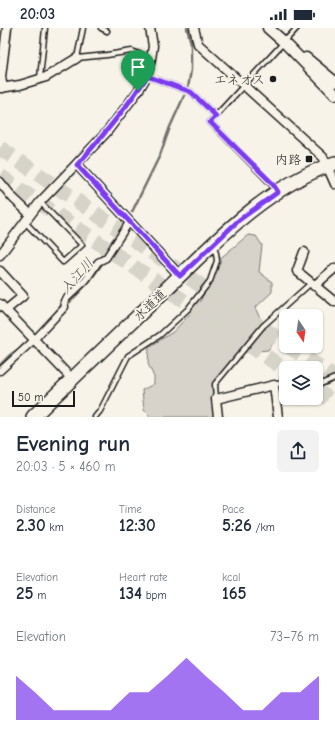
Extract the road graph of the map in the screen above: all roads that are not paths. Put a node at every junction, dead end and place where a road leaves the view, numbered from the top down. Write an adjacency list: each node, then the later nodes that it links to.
1 (7, 28): 17 (street)
2 (45, 28): 14 (lane)
3 (82, 28): 12 (lane)
4 (101, 28): 9 (lane)
5 (150, 28): 13 (street)
6 (194, 28): 16 (street)
7 (268, 28): 10 (street)
8 (297, 28): 10 (lane)
9 (107, 31)
10 (284, 42): 15 (street); 16 (lane); 18 (street)
11 (142, 54): 12 (lane)
12 (77, 58): 14 (street)
13 (147, 76): 19 (lane); 21 (street)
14 (40, 78): 17 (street)
15 (335, 82)
16 (243, 86): 19 (lane); 20 (street)
17 (1, 88)
18 (335, 94)
19 (216, 116): 24 (lane)
20 (331, 164): 23 (street); 24 (main road, 水道道)
21 (77, 165): 25 (street); 27 (street)
22 (0, 182): 26 (street)
23 (335, 184)
24 (278, 192): 29 (main road, 水道道)
25 (40, 202): 26 (street); 28 (lane)
26 (30, 214): 28 (street)
27 (130, 221): 34 (street); 39 (street)
28 (25, 222): 31 (street)
29 (213, 245): 34 (main road, 水道道); 48 (lane)
30 (304, 252): 35 (street)
31 (0, 255)
32 (335, 268): 35 (street)
33 (0, 271): 38 (street)
34 (180, 276): 42 (main road, 水道道)
35 (312, 284): 36 (street); 46 (lane)
36 (335, 302)
37 (0, 304): 38 (street)
38 (6, 310): 39 (street)
39 (34, 340): 40 (street); 42 (street)
40 (0, 371)
41 (335, 378): 43 (lane)
42 (72, 379): 47 (main road, 水道道)
43 (323, 383)
44 (279, 384): 45 (lane)
45 (274, 385): 46 (street); 50 (street)
46 (216, 399): 49 (street)
47 (33, 417)
48 (95, 417)
49 (218, 417)
50 (278, 417)

